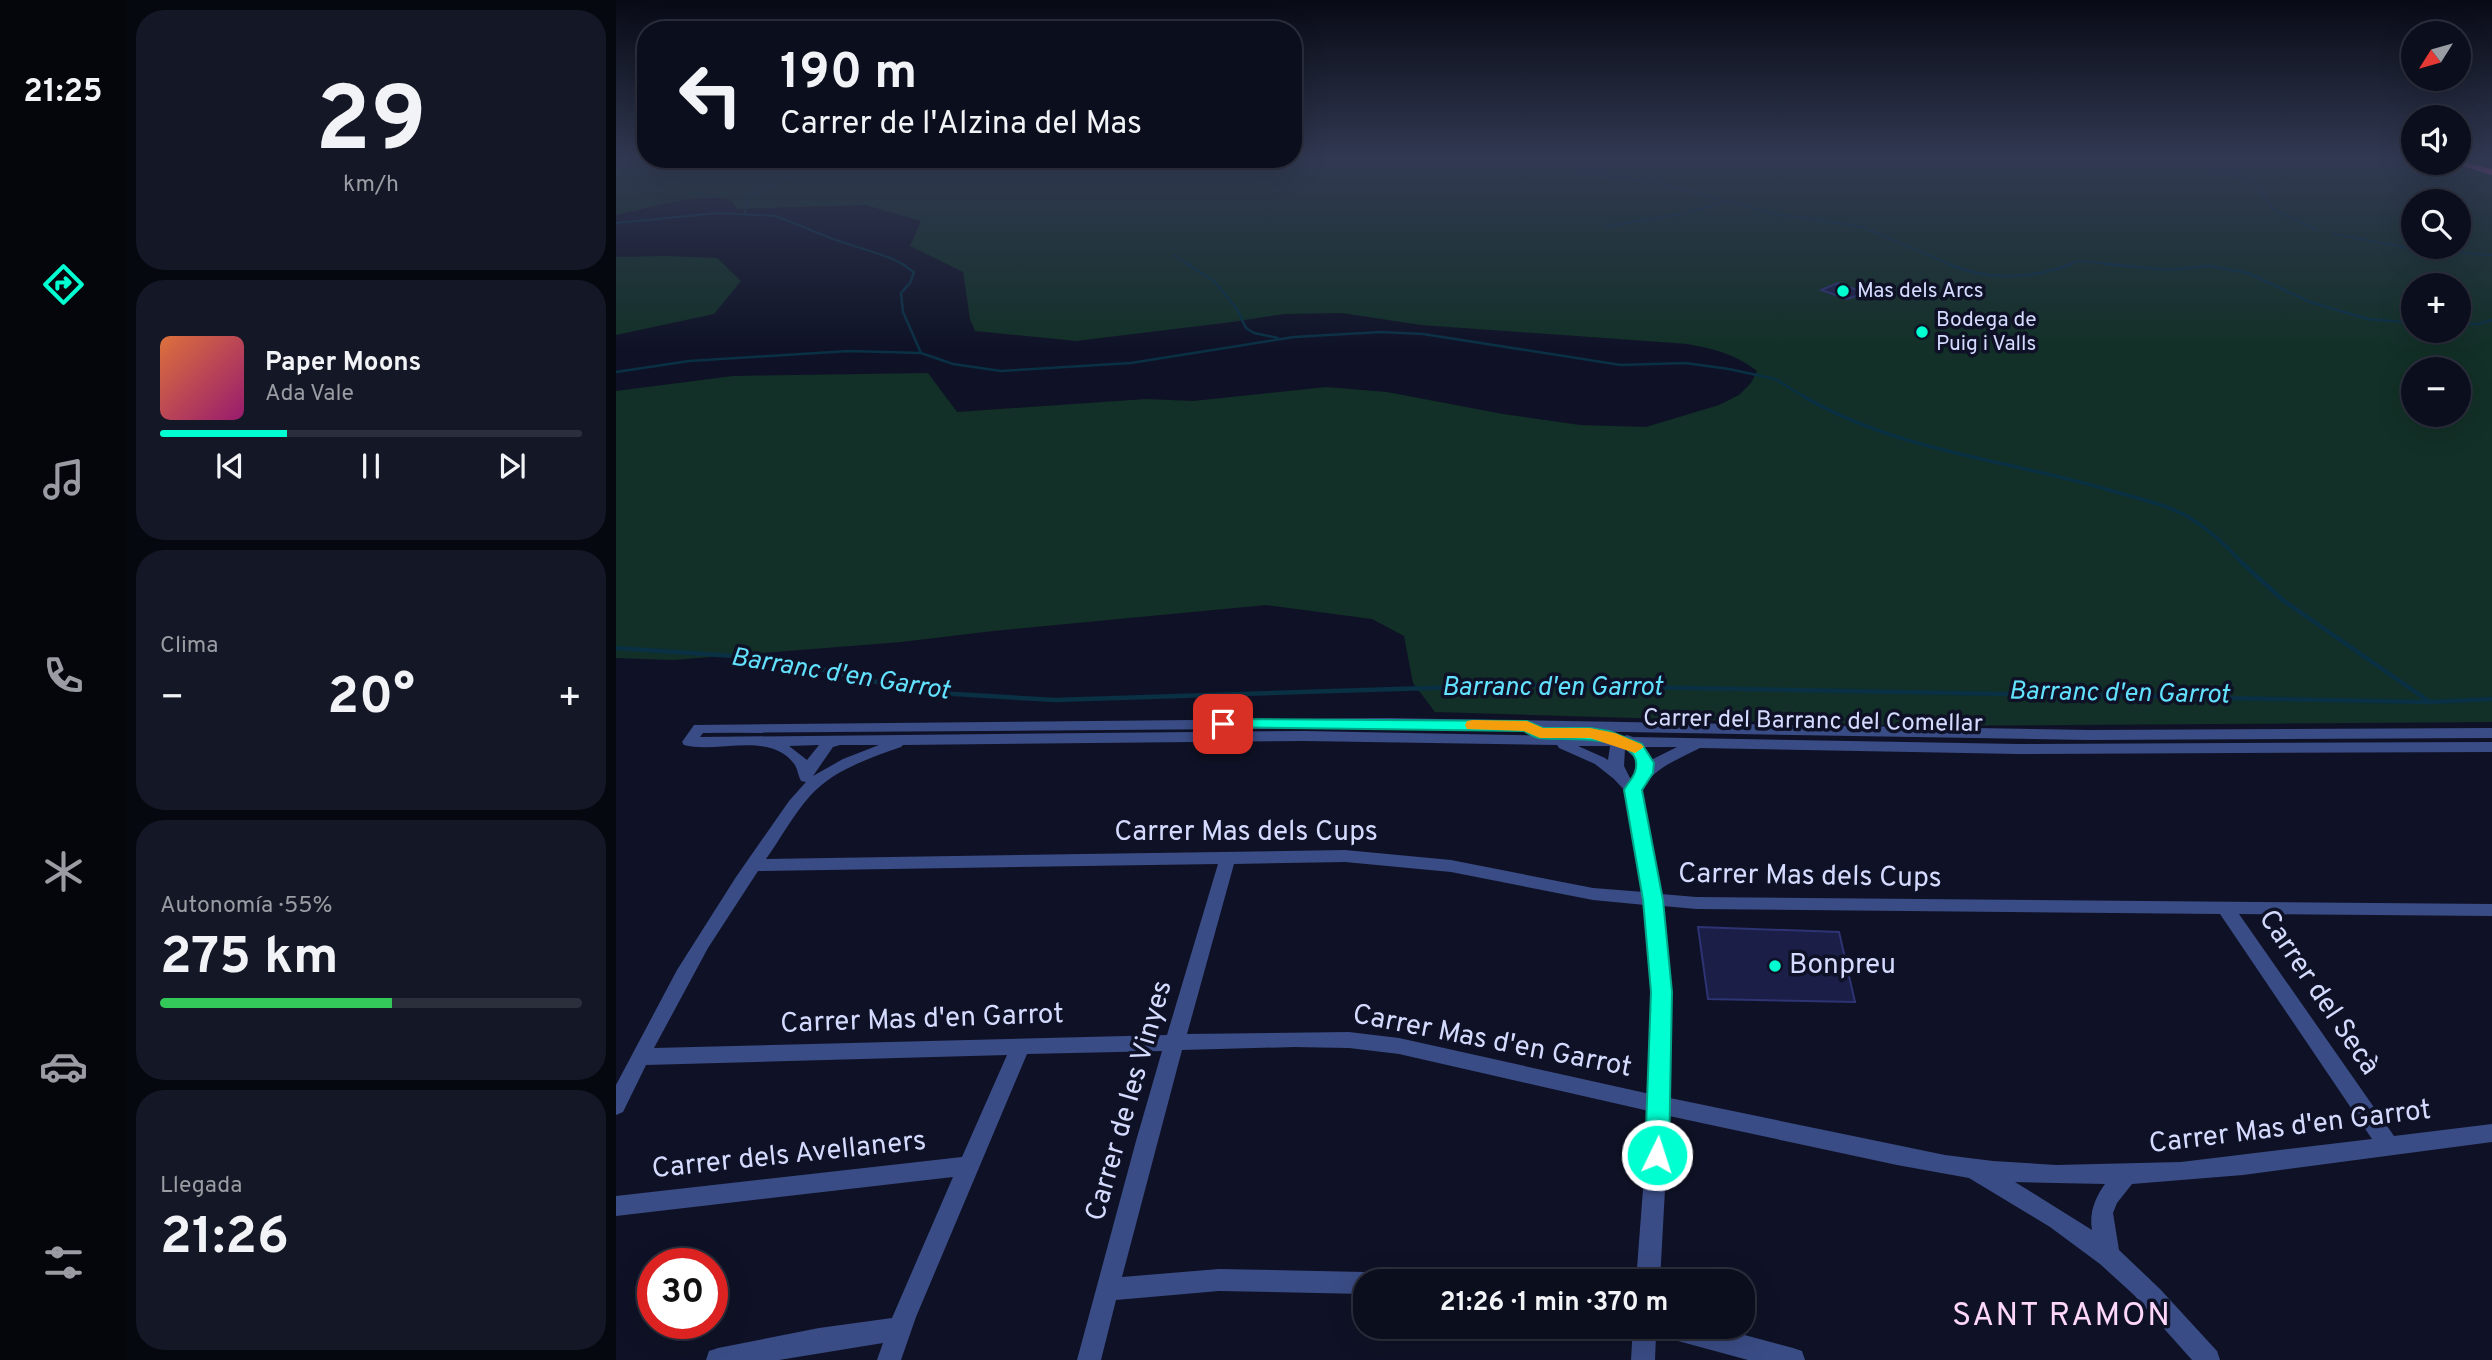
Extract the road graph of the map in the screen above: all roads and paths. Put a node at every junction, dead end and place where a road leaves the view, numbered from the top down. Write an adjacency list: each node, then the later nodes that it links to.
1 (976, 725): 2 (street, Carrer del Barranc del Comellar); 3 (street, Carrer del Barranc del Comellar); 5 (street, Carrer del Barranc del Comellar)
2 (1527, 726): 4 (street, Carrer del Barranc del Comellar); 9 (street)
3 (733, 727): 5 (street, Carrer del Barranc del Comellar); 8 (street, Carrer del Barranc del Comellar)
4 (1714, 730): 9 (street); 11 (street, Carrer del Barranc del Comellar)
5 (839, 740): 6 (street, Carrer del Barranc del Comellar); 8 (street, Carrer del Barranc del Comellar); 12 (street); 14 (street, Carrer del Barranc del Comellar)
6 (908, 740): 7 (street, Carrer del Barranc del Comellar); 12 (street)
7 (1545, 740): 9 (street, Carrer del Barranc del Comellar); 15 (street)
8 (767, 741): 14 (street)
9 (1623, 741): 10 (street, Carrer del Barranc del Comellar); 13 (street); 15 (street)
10 (1699, 743): 11 (street, Carrer del Barranc del Comellar); 13 (street)
11 (2491, 743)
12 (837, 770): 14 (street)
13 (1644, 773): 15 (street)
14 (806, 780): 17 (street, Carrer del Barranc del Comellar)
15 (1626, 783): 18 (street)
16 (1228, 858): 17 (street, Carrer Mas dels Cups); 18 (street, Carrer Mas dels Cups); 21 (street, Carrer de les Vinyes)
17 (753, 865): 23 (street, Carrer del Barranc del Comellar)
18 (1653, 900): 19 (street, Carrer Mas dels Cups); 24 (street)
19 (2225, 908): 20 (street, Carrer Mas dels Cups); 27 (street, Carrer del Secà)
20 (2492, 911)
21 (1175, 1041): 22 (street, Carrer Mas d'en Garrot); 24 (street, Carrer Mas d'en Garrot); 35 (street, Carrer de les Vinyes)
22 (1021, 1045): 23 (street, Carrer Mas d'en Garrot); 28 (street)
23 (639, 1057): 25 (street, Carrer del Barranc del Comellar)
24 (1660, 1105): 29 (street, Carrer Mas d'en Garrot); 33 (street)
25 (616, 1106)
26 (2492, 1133): 27 (street, Carrer Mas d'en Garrot)
27 (2388, 1145): 30 (street, Carrer Mas d'en Garrot)
28 (969, 1166): 31 (street, Carrer dels Avellaners); 36 (street)
29 (1970, 1167): 30 (street, Carrer Mas d'en Garrot); 32 (street)
30 (2127, 1174): 32 (street)
31 (616, 1206)
32 (2110, 1259): 44 (street)
33 (1649, 1269)
34 (1353, 1283): 35 (street)
35 (1108, 1289): 41 (street, Carrer de les Vinyes)
36 (900, 1329): 39 (street); 40 (street)
37 (1644, 1339): 42 (street)
38 (1713, 1339): 43 (street)
39 (718, 1360)
40 (888, 1360)
41 (1089, 1360)
42 (1643, 1360)
43 (1793, 1360)
44 (2208, 1360)

